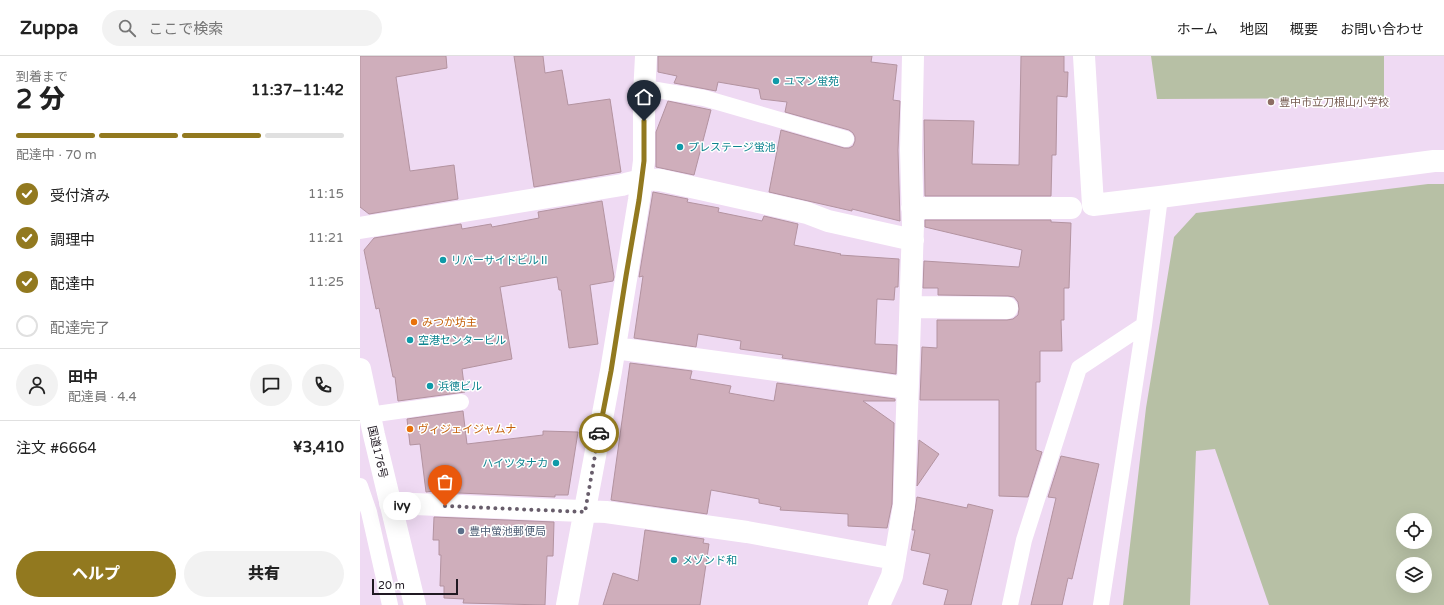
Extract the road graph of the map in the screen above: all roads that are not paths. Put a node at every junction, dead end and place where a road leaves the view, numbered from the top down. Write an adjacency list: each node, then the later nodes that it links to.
1 (646, 56): 4 (main road)
2 (913, 56): 9 (main road)
3 (1084, 56): 8 (main road)
4 (645, 88): 5 (lane); 7 (main road)
5 (846, 139)
6 (1444, 161): 8 (main road)
7 (641, 179): 11 (main road); 12 (main road); 16 (main road)
8 (1160, 197): 15 (lane)
9 (912, 208): 10 (main road); 12 (main road)
10 (1071, 208)
11 (360, 228)
12 (913, 240): 13 (main road)
13 (911, 307): 14 (main road); 18 (main road)
14 (1007, 308)
15 (1144, 325): 29 (lane); 30 (lane)
16 (615, 348): 18 (main road); 23 (main road)
17 (360, 370): 20 (main road, 国道176号)
18 (907, 388): 24 (main road)
19 (461, 402): 20 (lane)
20 (368, 429): 22 (main road, 国道176号)
21 (360, 486): 25 (lane)
22 (390, 503): 23 (main road); 26 (main road, 国道176号)
23 (585, 512): 24 (main road); 27 (main road)
24 (895, 558): 28 (main road)
25 (390, 605)
26 (415, 605)
27 (566, 605)
28 (879, 605)
29 (1010, 605)
30 (1101, 605)

